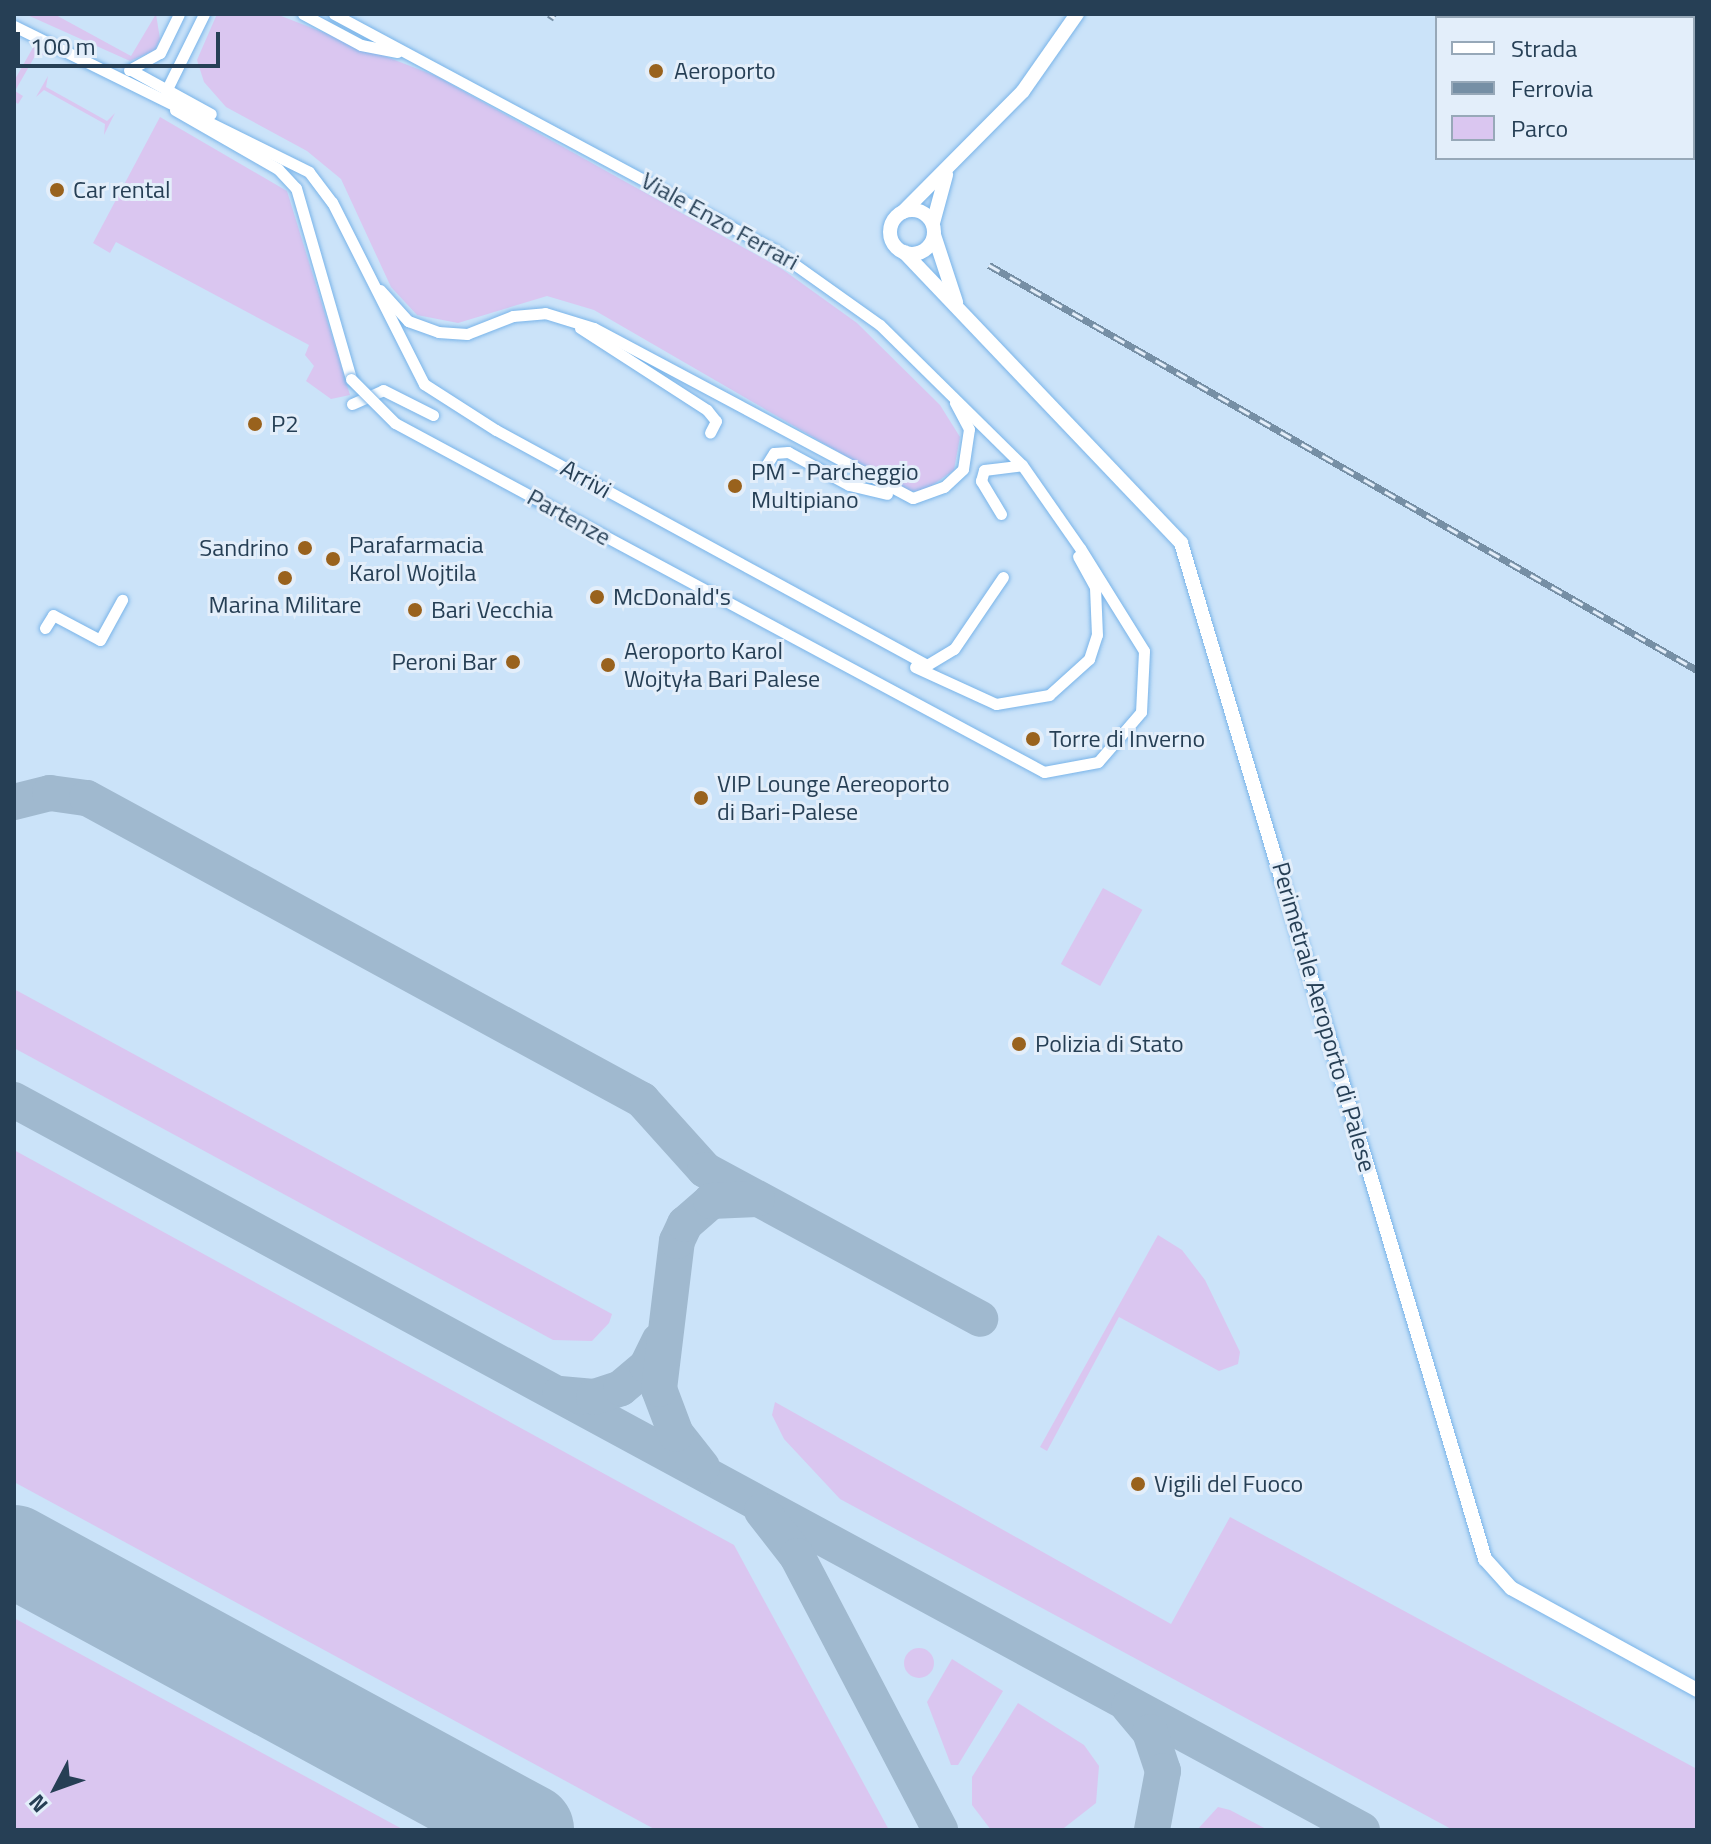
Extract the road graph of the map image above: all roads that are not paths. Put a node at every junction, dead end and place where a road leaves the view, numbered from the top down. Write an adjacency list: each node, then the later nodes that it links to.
1 (179, 14): 11 (street)
2 (204, 14): 12 (street)
3 (303, 14): 8 (street)
4 (319, 14): 8 (street)
5 (334, 14): 8 (street, Viale Enzo Ferrari)
6 (1077, 14): 13 (street)
7 (14, 26): 9 (street)
8 (409, 54): 20 (street, Viale Enzo Ferrari)
9 (86, 57): 10 (street); 27 (street, Partenze, bridge)
10 (113, 70): 11 (street); 12 (street)
11 (131, 70): 12 (street)
12 (166, 92): 17 (street, Arrivi)
13 (946, 175): 14 (street); 15 (street)
14 (903, 212): 15 (street); 16 (street)
15 (933, 229): 16 (street); 18 (street, Perimetrale Aeroporto di Palese)
16 (904, 252): 18 (street, Perimetrale Aeroporto di Palese)
17 (364, 267): 19 (street); 29 (street, Arrivi)
18 (960, 310): 33 (street, Perimetrale Aeroporto di Palese)
19 (566, 319): 23 (street); 26 (street)
20 (943, 385): 25 (street, Viale Enzo Ferrari); 26 (street)
21 (352, 404): 22 (street)
22 (433, 415)
23 (710, 433)
24 (767, 464): 26 (street)
25 (1022, 465): 27 (street, Viale Enzo Ferrari); 28 (street)
26 (901, 496)
27 (1049, 503): 32 (street)
28 (1001, 514)
29 (1003, 577)
30 (122, 600): 31 (street)
31 (45, 628)
32 (852, 632)
33 (1697, 1690)

